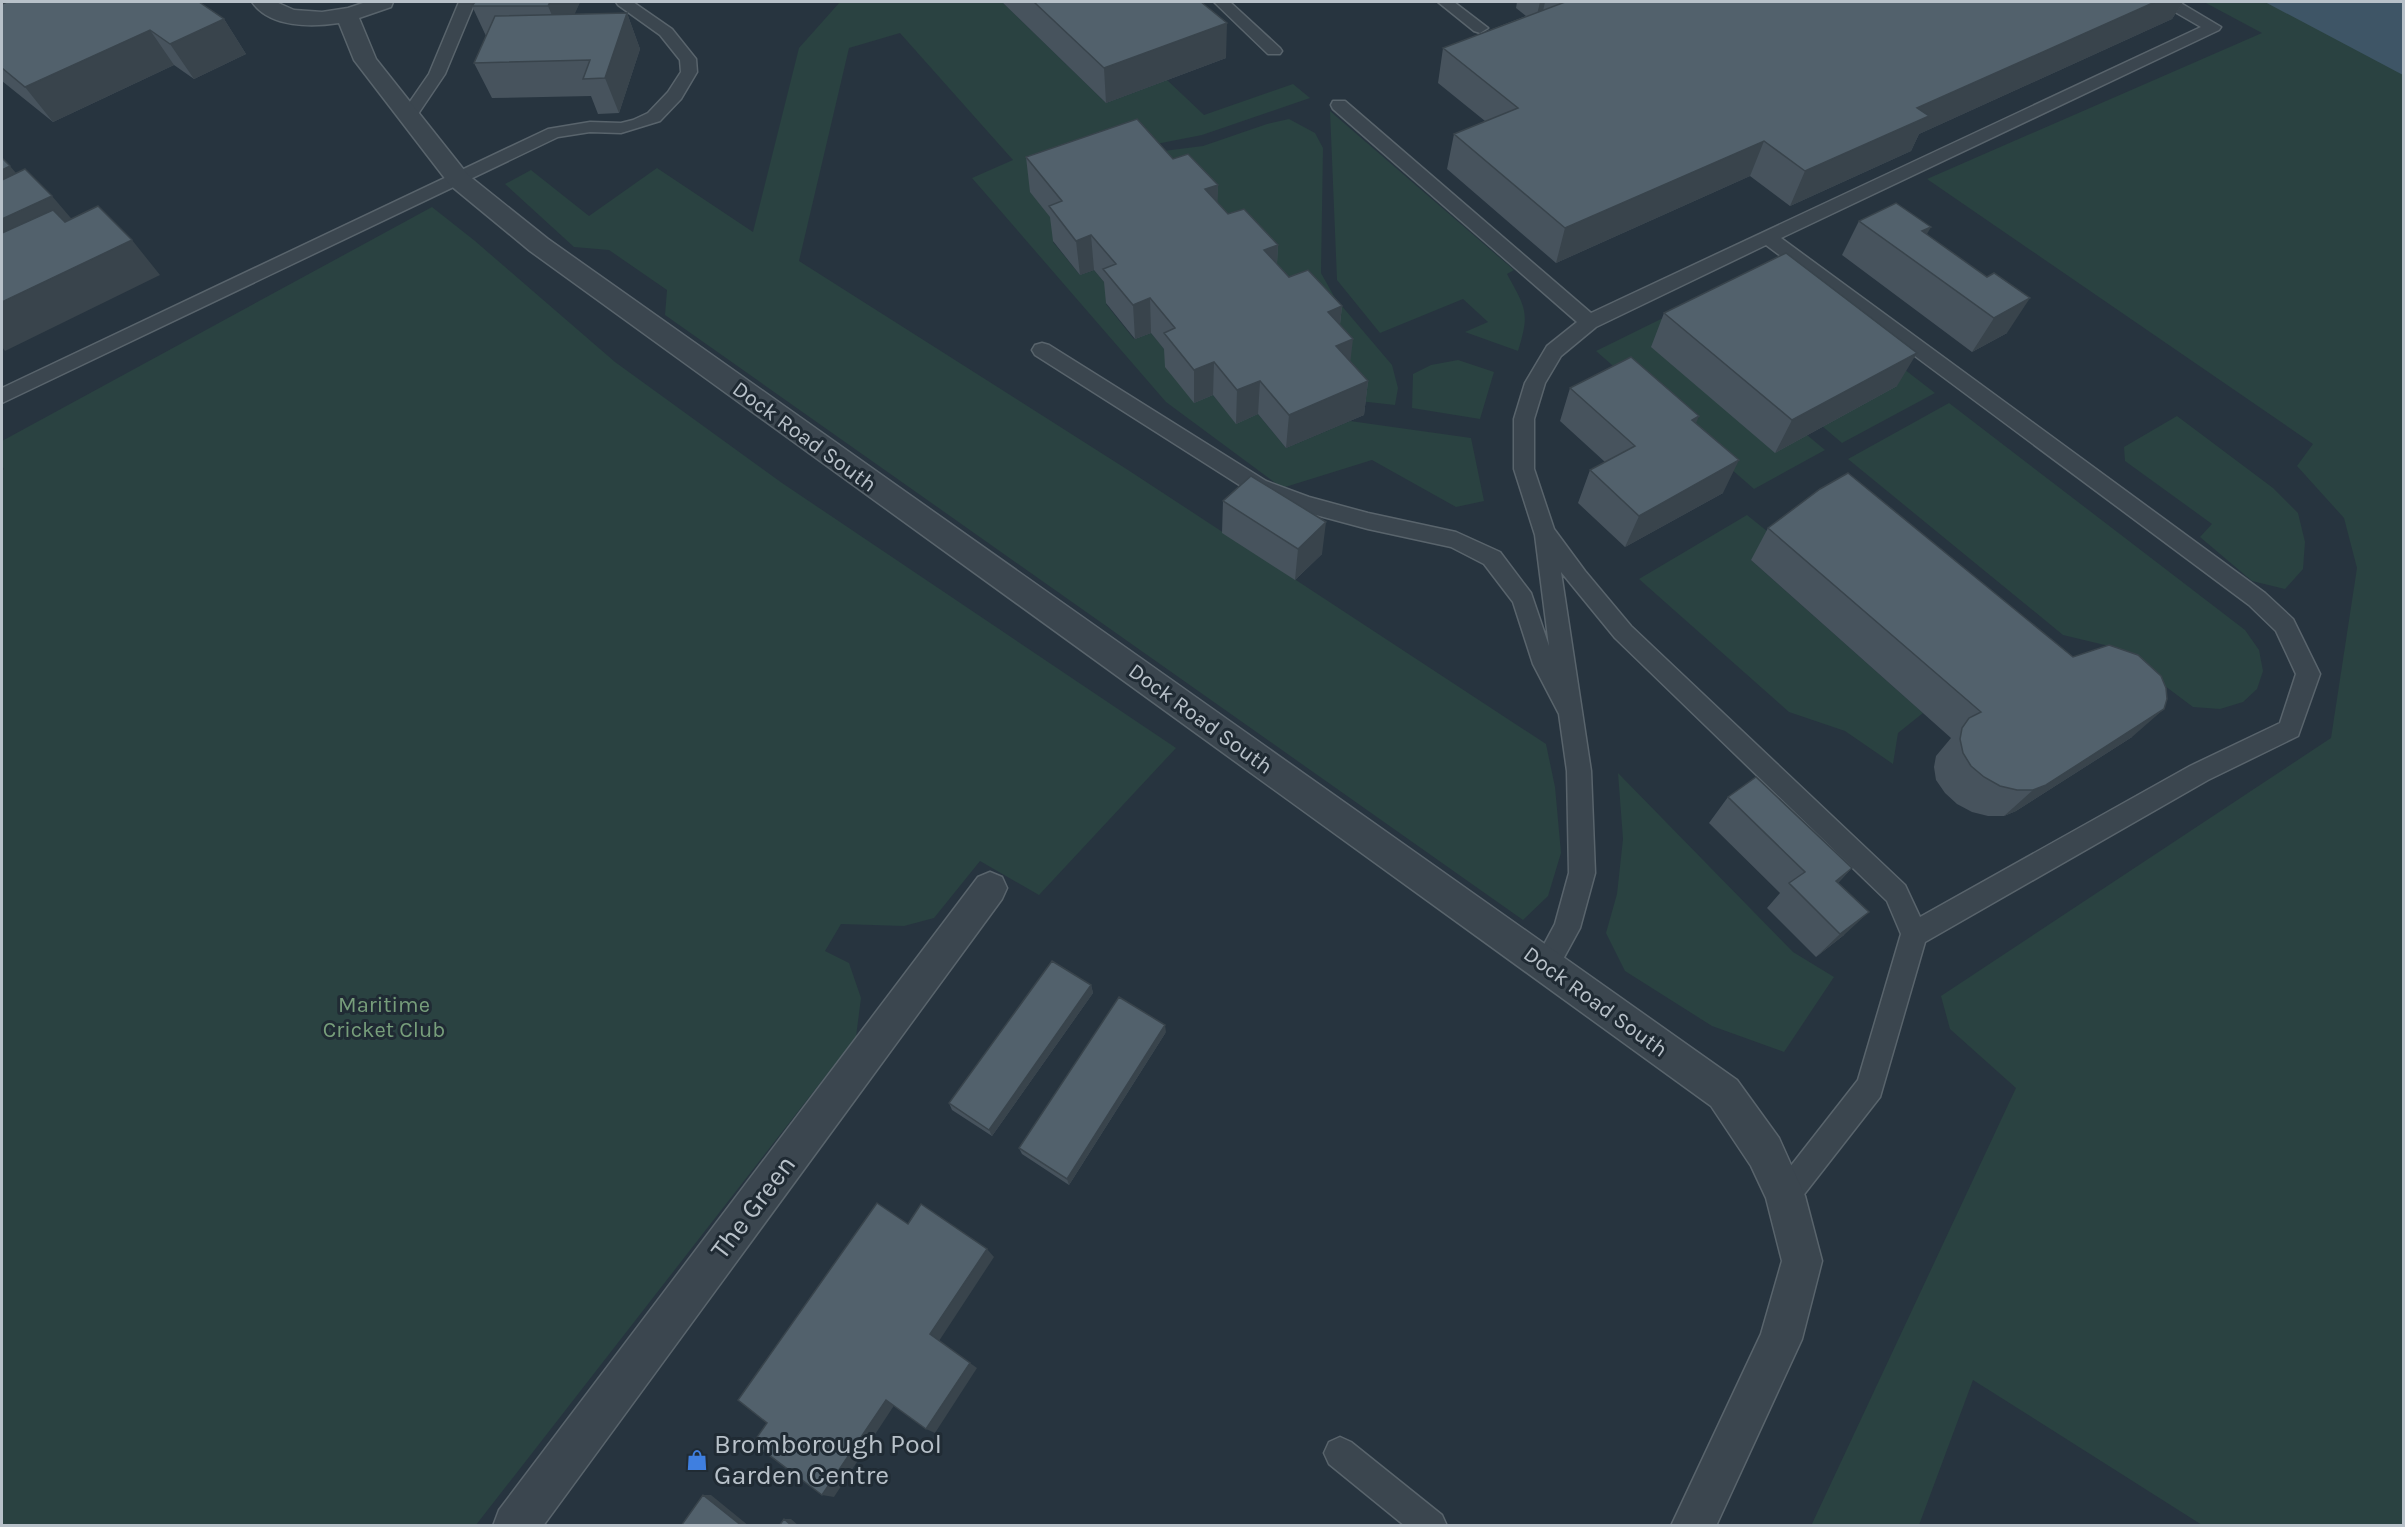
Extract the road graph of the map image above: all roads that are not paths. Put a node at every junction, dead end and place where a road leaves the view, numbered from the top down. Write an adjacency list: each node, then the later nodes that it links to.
1 (262, 2): 8 (street)
2 (383, 2): 8 (street)
3 (467, 2): 12 (lane)
4 (623, 2): 13 (lane)
5 (1221, 2): 10 (lane)
6 (1445, 2): 9 (lane)
7 (2168, 2): 14 (lane)
8 (347, 15): 12 (street, Dock Road South)
9 (1480, 28)
10 (1274, 51)
11 (1339, 105): 15 (lane)
12 (408, 116): 13 (street, Dock Road South)
13 (459, 180): 17 (lane); 22 (street, Dock Road South)
14 (1768, 237): 15 (lane); 21 (lane)
15 (1589, 322): 18 (lane)
16 (1042, 350): 19 (lane)
17 (2, 396)
18 (1544, 532): 19 (lane); 21 (lane)
19 (1572, 716): 22 (lane)
20 (990, 888): 25 (street, The Green)
21 (1914, 934): 23 (lane)
22 (1546, 965): 23 (street, Dock Road South)
23 (1785, 1196): 27 (street, Dock Road South)
24 (1340, 1453): 26 (lane)
25 (515, 1526)
26 (1431, 1526)
27 (1694, 1526)

